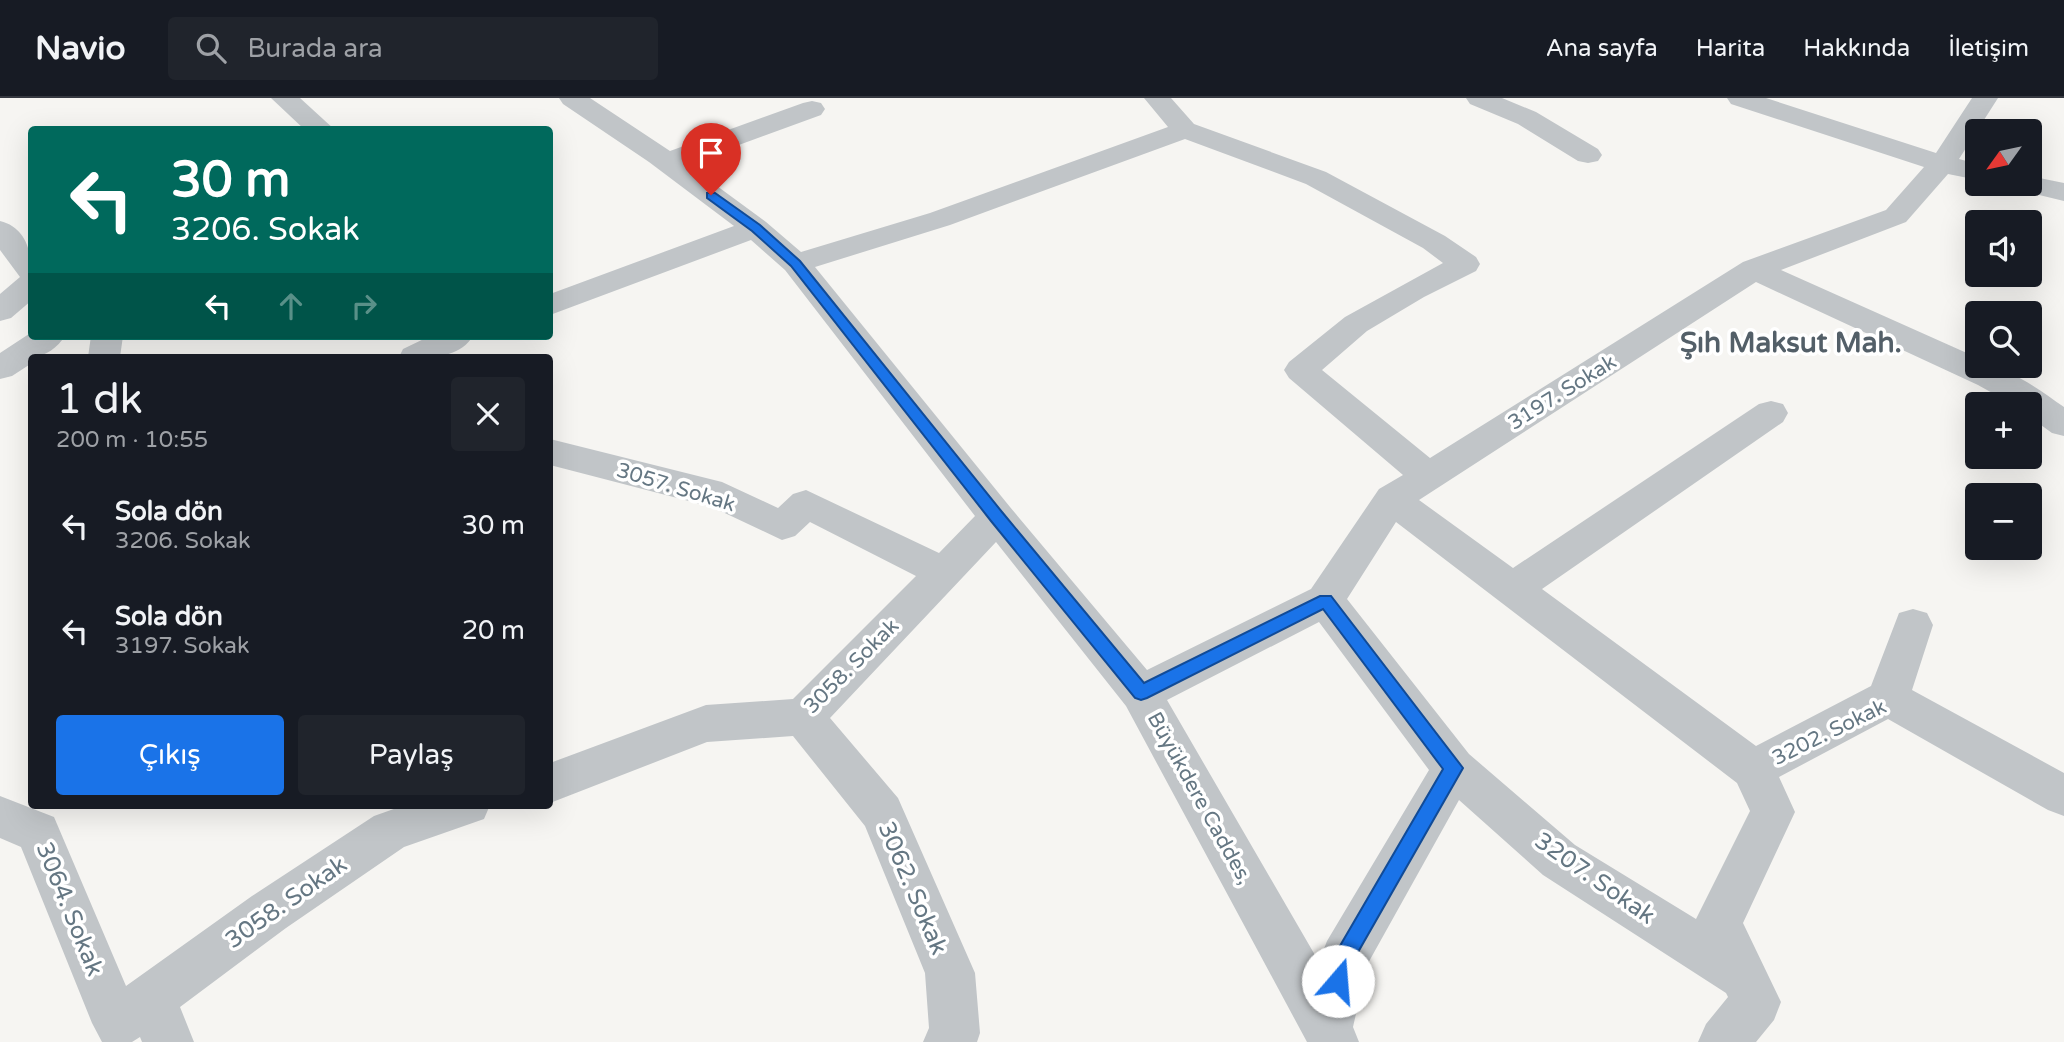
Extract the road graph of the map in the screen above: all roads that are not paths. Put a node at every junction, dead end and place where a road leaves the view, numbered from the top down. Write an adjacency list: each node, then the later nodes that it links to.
1 (284, 98): 8 (street)
2 (572, 98): 11 (street, Büyükdere Caddes,)
3 (1157, 98): 9 (street)
4 (1479, 98): 10 (street)
5 (1740, 98): 12 (street)
6 (1985, 98): 12 (street, 3197. Sokak)
7 (812, 108): 11 (street)
8 (317, 126)
9 (1185, 131): 18 (street); 37 (street)
10 (1588, 155)
11 (666, 162): 16 (street, Büyükdere Caddes,)
12 (1942, 164): 13 (street); 20 (street, 3197. Sokak)
13 (1965, 169)
14 (2042, 187): 15 (street)
15 (2064, 192)
16 (756, 228): 18 (street, Büyükdere Caddes,); 23 (street)
17 (0, 230): 19 (street)
18 (796, 264): 39 (street, Büyükdere Caddes,)
19 (28, 267)
20 (1754, 269): 30 (street); 37 (street, 3197. Sokak)
21 (553, 277): 23 (street)
22 (28, 286): 25 (street)
23 (580, 294): 24 (street)
24 (553, 304)
25 (0, 311)
26 (43, 340): 29 (street)
27 (449, 340): 28 (street)
28 (421, 354)
29 (0, 368)
30 (2017, 392)
31 (2042, 400): 32 (street)
32 (2064, 403)
33 (2042, 408): 35 (street)
34 (1771, 412): 41 (street)
35 (2064, 424)
36 (553, 453): 40 (street, 3057. Sokak)
37 (1428, 476): 38 (street, 3197. Sokak)
38 (1392, 499): 41 (street); 42 (street, 3197. Sokak)
39 (996, 517): 40 (street, 3058. Sokak); 44 (street, Büyükdere Caddes,)
40 (943, 572): 46 (street, 3058. Sokak)
41 (1511, 590): 48 (street)
42 (1325, 600): 44 (street, 3197. Sokak); 47 (street, 3207. Sokak)
43 (1913, 625): 45 (street)
44 (1141, 693): 55 (street, Büyükdere Caddes,)
45 (1888, 698): 48 (street, 3202. Sokak); 50 (street, 3202. Sokak)
46 (803, 717): 49 (street, 3058. Sokak); 56 (street, 3062. Sokak)
47 (1454, 768): 53 (street, 3207. Sokak); 55 (street)
48 (1754, 769): 53 (street, 3202. Sokak)
49 (553, 782)
50 (2064, 796)
51 (456, 809): 54 (street, 3058. Sokak)
52 (0, 817): 54 (street, 3064. Sokak)
53 (1745, 977): 57 (street, 3202. Sokak)
54 (145, 1021)
55 (1330, 1035)
56 (949, 1042)
57 (1724, 1042)

